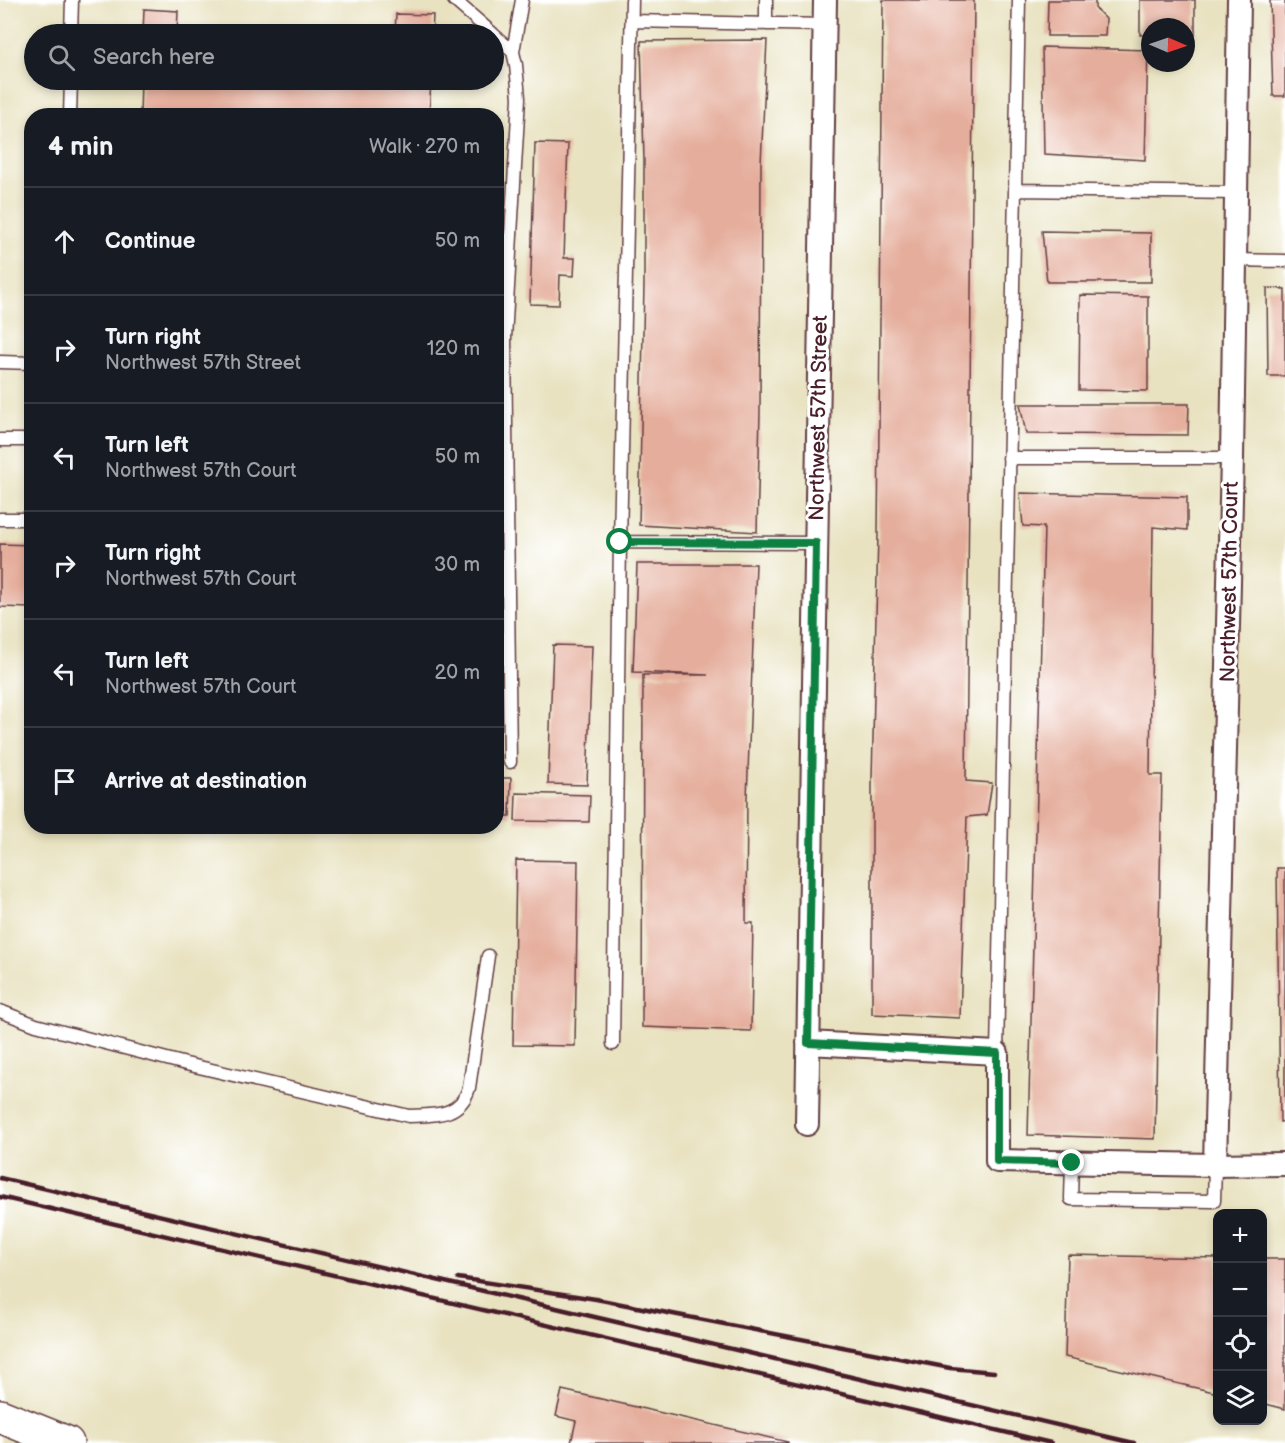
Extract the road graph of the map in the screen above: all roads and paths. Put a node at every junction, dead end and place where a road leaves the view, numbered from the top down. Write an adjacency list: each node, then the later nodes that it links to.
1 (72, 0): 10 (lane)
2 (454, 0): 11 (lane)
3 (522, 0): 15 (lane)
4 (632, 0): 9 (lane)
5 (766, 0): 12 (lane)
6 (825, 0): 13 (street, Northwest 57th Street)
7 (1019, 0): 18 (lane)
8 (1239, 0): 19 (street, Northwest 57th Court)
9 (632, 21): 12 (lane); 31 (lane)
10 (71, 24)
11 (481, 24)
12 (766, 24): 13 (lane)
13 (825, 25): 32 (street, Northwest 57th Street)
14 (504, 44): 15 (lane)
15 (513, 52): 22 (lane)
16 (70, 90): 17 (lane)
17 (70, 108)
18 (1015, 190): 19 (lane); 27 (lane)
19 (1237, 193): 20 (street, Northwest 57th Court)
20 (1236, 260): 21 (lane); 28 (street, Northwest 57th Court)
21 (1285, 261)
22 (504, 298)
23 (0, 362): 24 (lane)
24 (24, 363)
25 (0, 440): 26 (lane)
26 (24, 440)
27 (1009, 458): 28 (lane); 39 (lane)
28 (1232, 458): 43 (street, Northwest 57th Court)
29 (0, 519): 30 (lane)
30 (24, 519)
31 (620, 542): 32 (lane); 38 (lane)
32 (816, 543): 37 (street, Northwest 57th Street)
33 (504, 640): 34 (lane)
34 (510, 762)
35 (488, 956): 36 (lane)
36 (0, 1011)
37 (808, 1043): 39 (street); 40 (street, Northwest 57th Street)
38 (614, 1044)
39 (997, 1053): 41 (street)
40 (807, 1124)
41 (1072, 1163): 43 (street); 43 (lane)
42 (1285, 1164): 43 (street)
43 (1215, 1165)
44 (0, 1416): 45 (highway)
45 (67, 1443)

